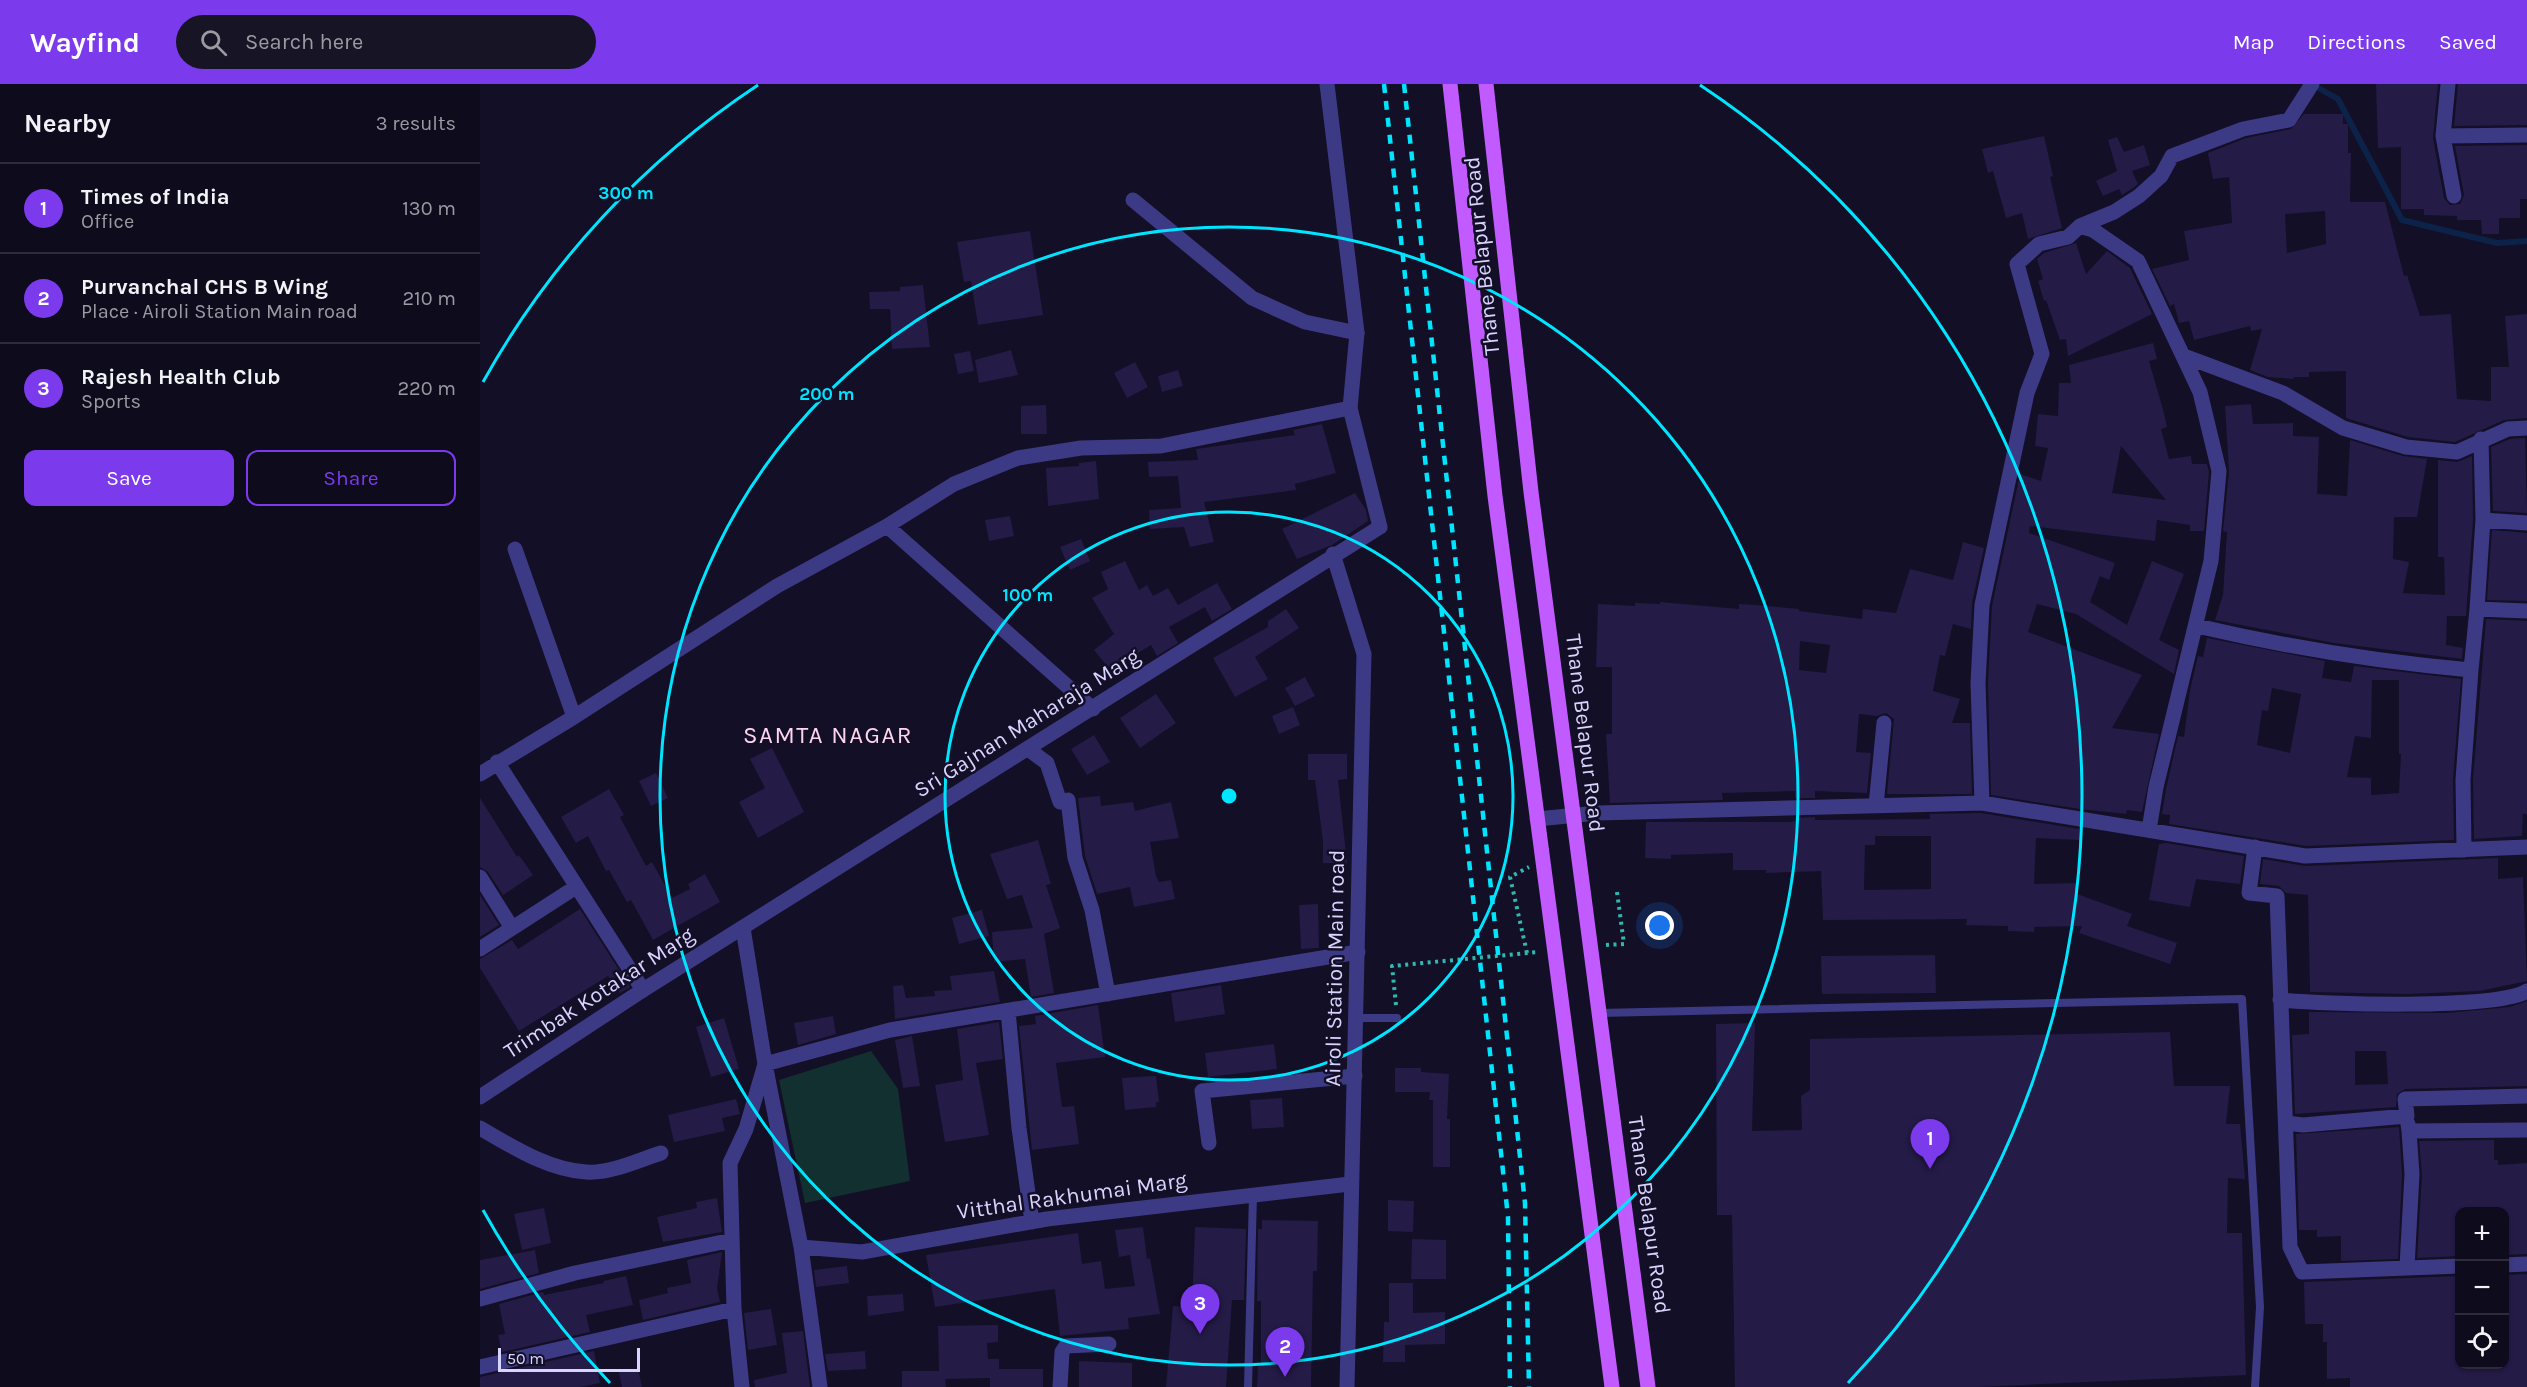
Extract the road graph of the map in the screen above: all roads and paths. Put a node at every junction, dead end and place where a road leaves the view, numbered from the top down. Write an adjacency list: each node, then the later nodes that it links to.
1 (1327, 84): 11 (street)
2 (1450, 84): 34 (main road, Thane Belapur Road)
3 (1486, 84): 33 (main road, Thane Belapur Road)
4 (2312, 84): 10 (street)
5 (2448, 84): 7 (street)
6 (2527, 135): 7 (street)
7 (2443, 136): 8 (street)
8 (2454, 195)
9 (1133, 200): 11 (street)
10 (2080, 226): 12 (street); 31 (street)
11 (1357, 333): 13 (street)
12 (2184, 356): 15 (street); 23 (street)
13 (1350, 408): 18 (street); 20 (street, Sri Gajnan Maharaja Marg)
14 (2527, 428): 15 (street)
15 (2481, 439): 16 (street)
16 (2483, 520): 17 (street); 21 (street)
17 (2527, 523)
18 (887, 526): 25 (street); 26 (street)
19 (515, 549): 26 (street)
20 (1333, 554): 25 (street, Sri Gajnan Maharaja Marg); 48 (street, Airoli Station Main road)
21 (2477, 609): 22 (street); 24 (street)
22 (2527, 611)
23 (2197, 626): 24 (street); 35 (street)
24 (2471, 670): 38 (street)
25 (1093, 709): 28 (street, Sri Gajnan Maharaja Marg)
26 (574, 717): 29 (street)
27 (1884, 723): 32 (street)
28 (1028, 749): 44 (street, Sri Gajnan Maharaja Marg); 52 (street)
29 (497, 762): 30 (street); 41 (street)
30 (480, 774)
31 (1982, 803): 32 (street); 35 (street)
32 (1876, 806): 33 (street)
33 (1572, 815): 34 (street); 55 (main road, Thane Belapur Road)
34 (1537, 819): 87 (main road, Thane Belapur Road)
35 (2149, 830): 36 (street)
36 (2254, 847): 38 (street); 53 (street)
37 (2527, 847): 38 (street)
38 (2464, 850)
39 (480, 877): 43 (street)
40 (1510, 877): 49 (path)
41 (576, 886): 43 (street); 50 (street)
42 (1617, 892): 45 (path)
43 (512, 928): 46 (street)
44 (743, 928): 50 (street, Trimbak Kotakar Marg); 58 (street)
45 (1602, 946)
46 (480, 949)
47 (1548, 951): 49 (path)
48 (1358, 952): 52 (street); 56 (street, Airoli Station Main road)
49 (1527, 953): 57 (path)
50 (643, 990): 61 (street, Trimbak Kotakar Marg)
51 (2527, 991): 53 (street)
52 (1108, 994): 54 (street)
53 (2280, 1000): 63 (street)
54 (1008, 1011): 58 (street); 71 (street)
55 (1599, 1013): 88 (main road, Thane Belapur Road); 89 (lane)
56 (1357, 1018): 57 (lane); 59 (street, Airoli Station Main road)
57 (1397, 1018)
58 (765, 1064): 72 (street); 73 (street)
59 (1355, 1076): 67 (street); 69 (street, Airoli Station Main road)
60 (2527, 1096): 62 (street)
61 (480, 1097)
62 (2407, 1116): 63 (street); 66 (street)
63 (2286, 1123): 77 (street)
64 (480, 1128): 68 (street)
65 (2527, 1130): 66 (street)
66 (2409, 1131): 77 (street)
67 (1209, 1143)
68 (662, 1153)
69 (1350, 1184): 70 (street, Vitthal Rakhumai Marg); 86 (street, Airoli Station Main road)
70 (1253, 1195): 71 (street, Vitthal Rakhumai Marg); 85 (lane)
71 (1032, 1221): 73 (street, Vitthal Rakhumai Marg)
72 (732, 1240): 78 (street); 79 (street)
73 (801, 1247): 83 (street)
74 (2509, 1264): 75 (street)
75 (2527, 1264)
76 (2455, 1266): 77 (street)
77 (2407, 1267)
78 (480, 1299)
79 (734, 1309): 81 (street); 82 (street)
80 (1109, 1344): 84 (street)
81 (480, 1367)
82 (737, 1386)
83 (820, 1387)
84 (1060, 1387)
85 (1248, 1387)
86 (1347, 1387)
87 (1612, 1387)
88 (1648, 1387)
89 (2255, 1387)

